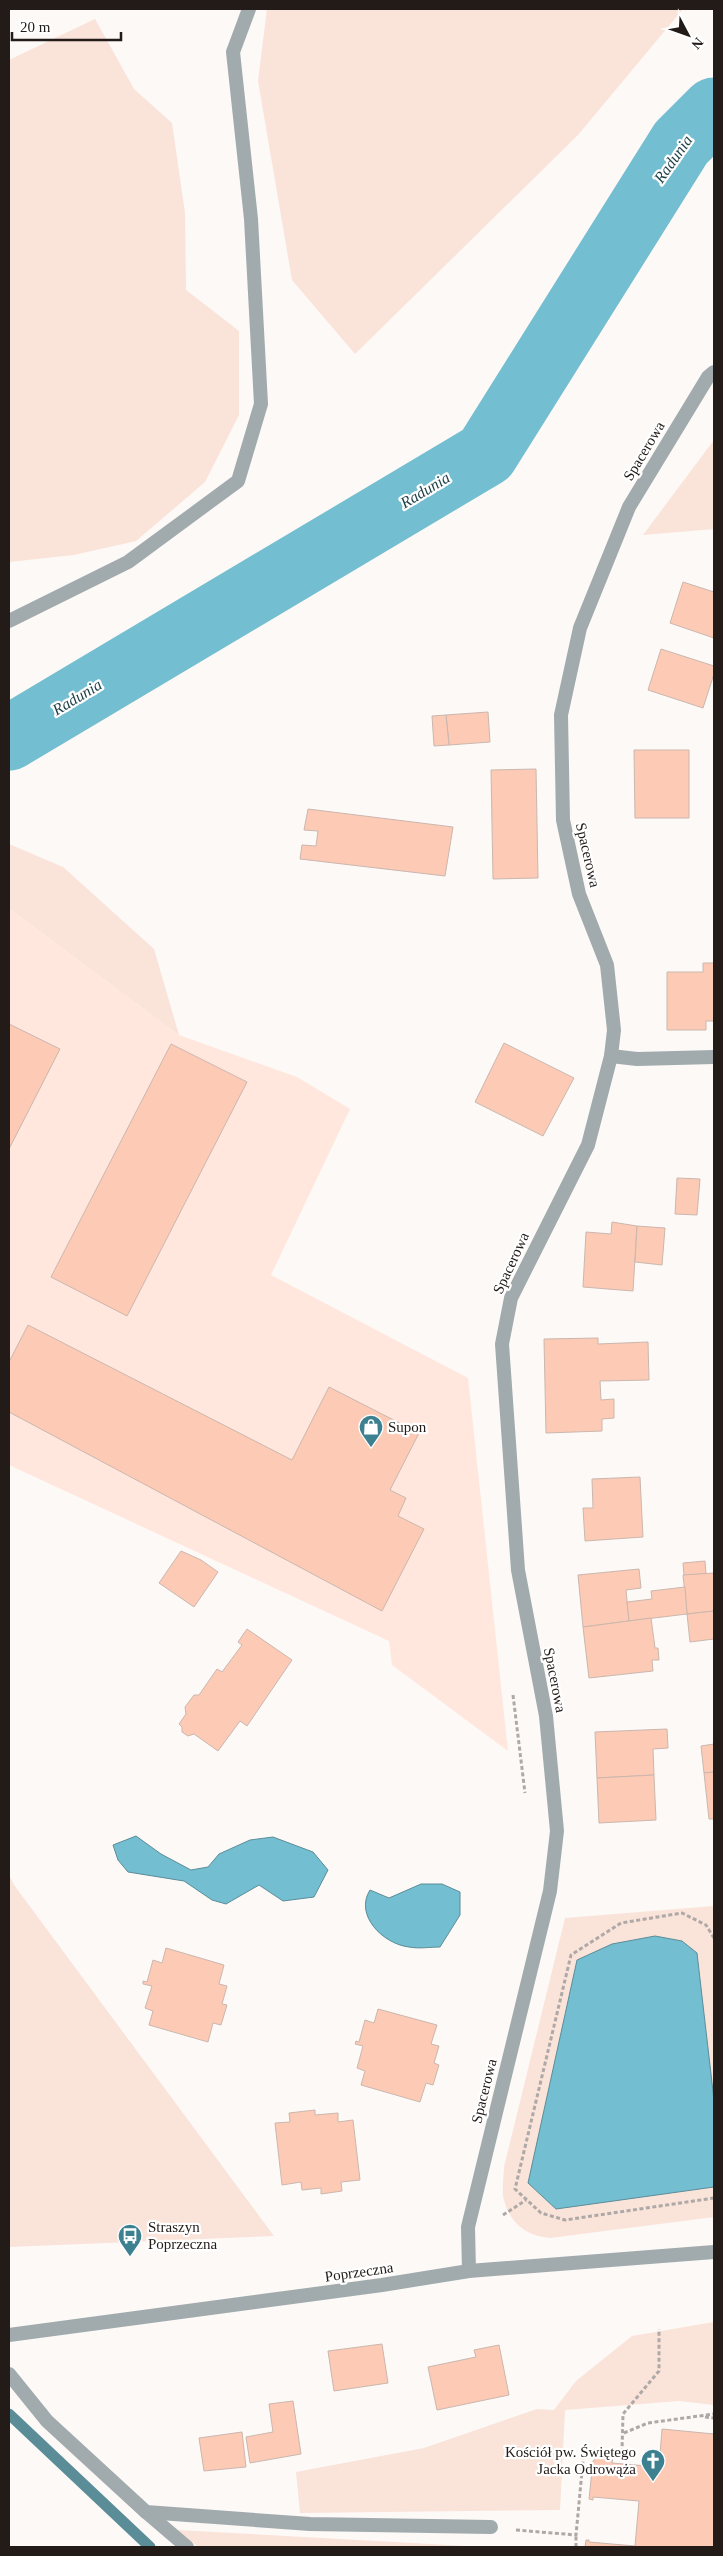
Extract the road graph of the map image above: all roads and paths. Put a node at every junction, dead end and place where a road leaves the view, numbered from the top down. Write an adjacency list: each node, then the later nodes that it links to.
1 (249, 9): 3 (street)
2 (714, 372): 4 (street, Spacerowa)
3 (9, 621)
4 (611, 1056): 5 (street); 13 (street, Spacerowa)
5 (714, 1057)
6 (512, 1686): 7 (path)
7 (526, 1803)
8 (714, 1938): 10 (path)
9 (714, 2198): 10 (path)
10 (526, 2200): 11 (path)
11 (503, 2216)
12 (714, 2252): 13 (street, Poprzeczna)
13 (469, 2271): 15 (street, Poprzeczna)
14 (659, 2329): 20 (path)
15 (9, 2335)
16 (9, 2374): 21 (street)
17 (714, 2414): 18 (path)
18 (703, 2417): 19 (path); 20 (path)
19 (714, 2418)
20 (624, 2433): 23 (path)
21 (146, 2512): 22 (street); 24 (street)
22 (491, 2527): 23 (path)
23 (576, 2535): 25 (path)
24 (186, 2547)
25 (576, 2547)

